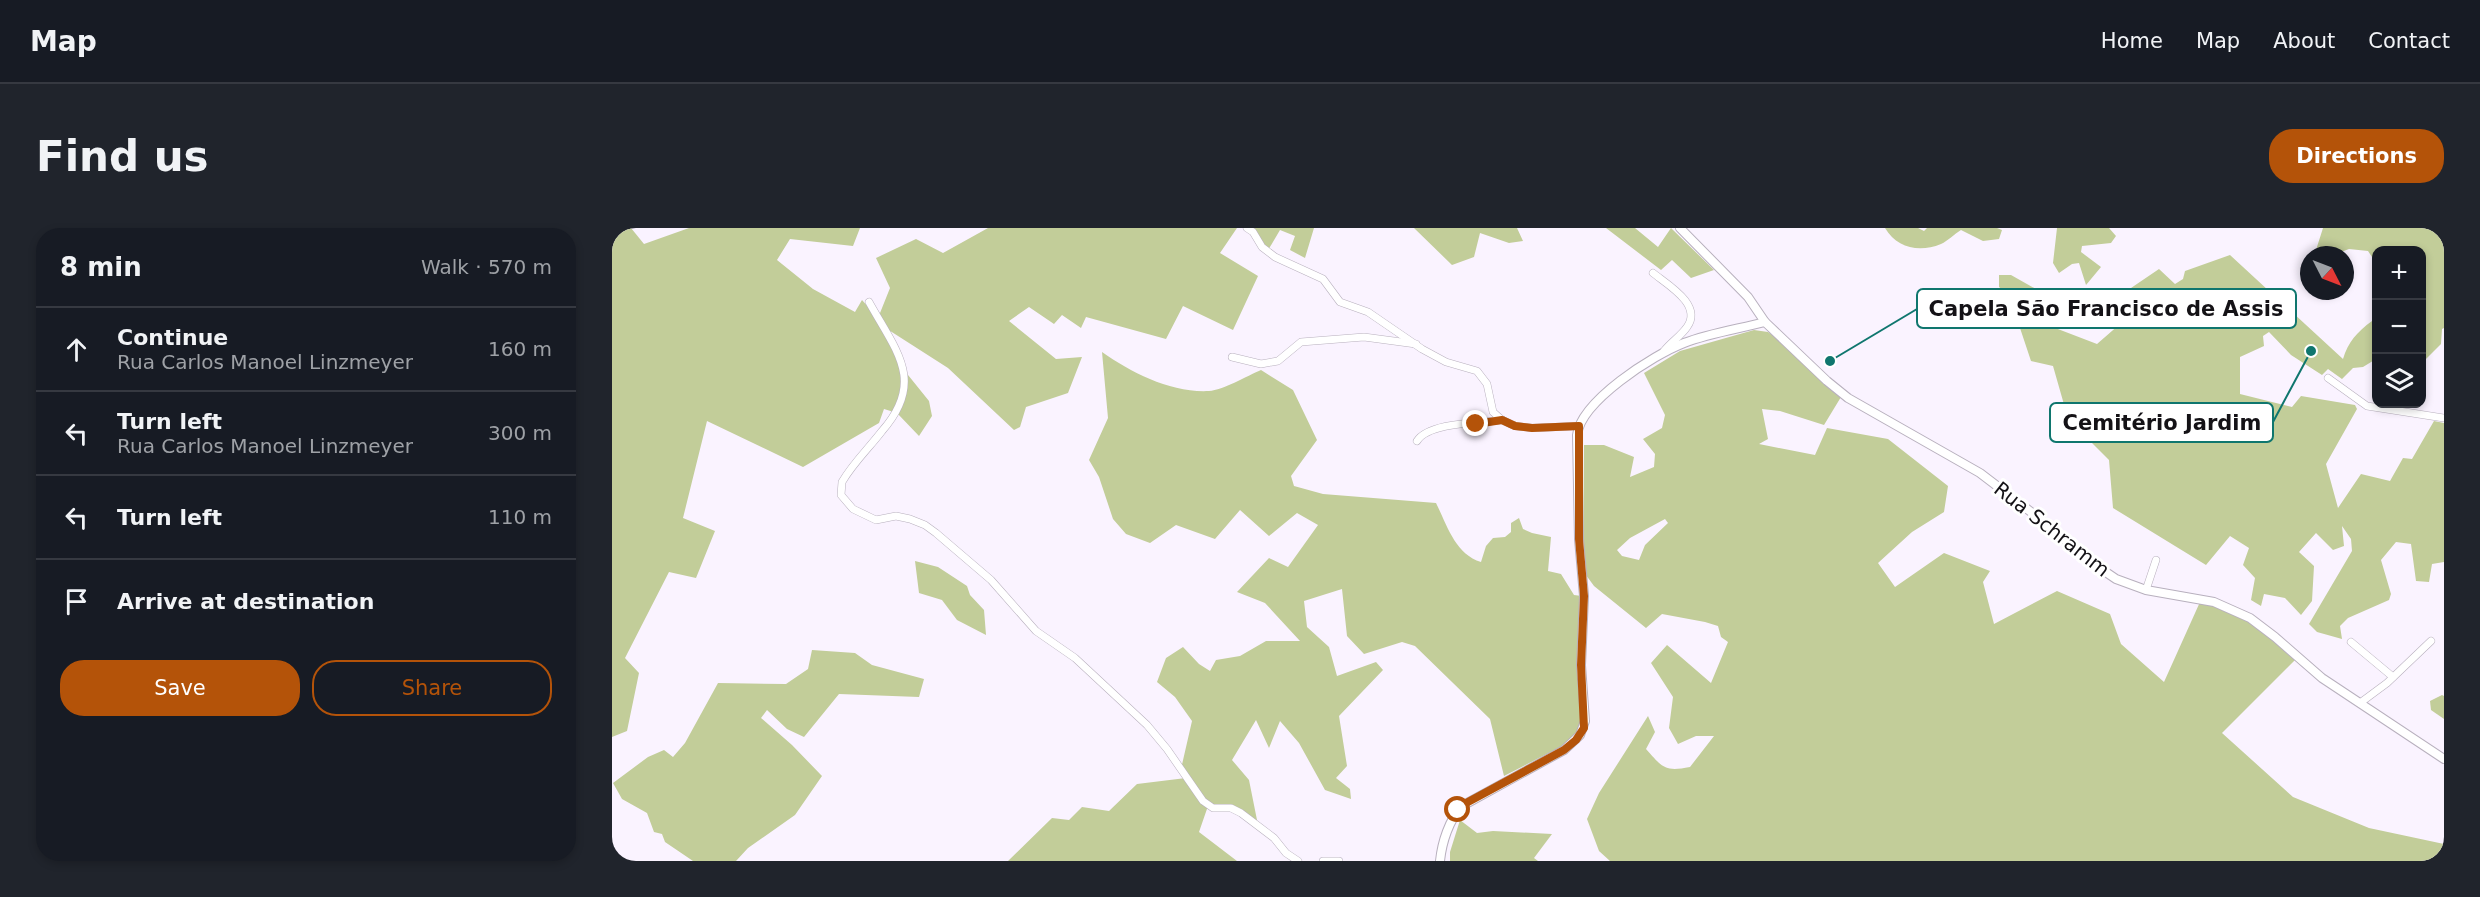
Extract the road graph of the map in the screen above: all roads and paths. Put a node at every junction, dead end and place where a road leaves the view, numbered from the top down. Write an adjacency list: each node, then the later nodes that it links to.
1 (1248, 228): 6 (street)
2 (1680, 228): 5 (street, Rua Schramm)
3 (1653, 273): 7 (street)
4 (869, 302): 22 (street)
5 (1765, 322): 7 (street); 15 (street, Rua Schramm)
6 (1416, 344): 8 (street); 11 (street)
7 (1662, 353): 12 (street)
8 (1232, 357)
9 (2328, 378): 10 (street)
10 (2444, 418)
11 (1502, 420): 12 (street); 13 (street)
12 (1579, 426): 21 (street)
13 (1417, 441)
14 (2156, 560): 15 (street)
15 (2146, 590): 19 (street, Rua Schramm)
16 (2431, 641): 18 (street)
17 (2351, 642): 18 (street)
18 (2393, 677): 19 (street)
19 (2360, 703): 20 (street, Rua Schramm)
20 (2444, 759)
21 (1438, 860)
22 (1298, 861)
23 (1323, 861): 24 (street)
24 (1339, 861)

